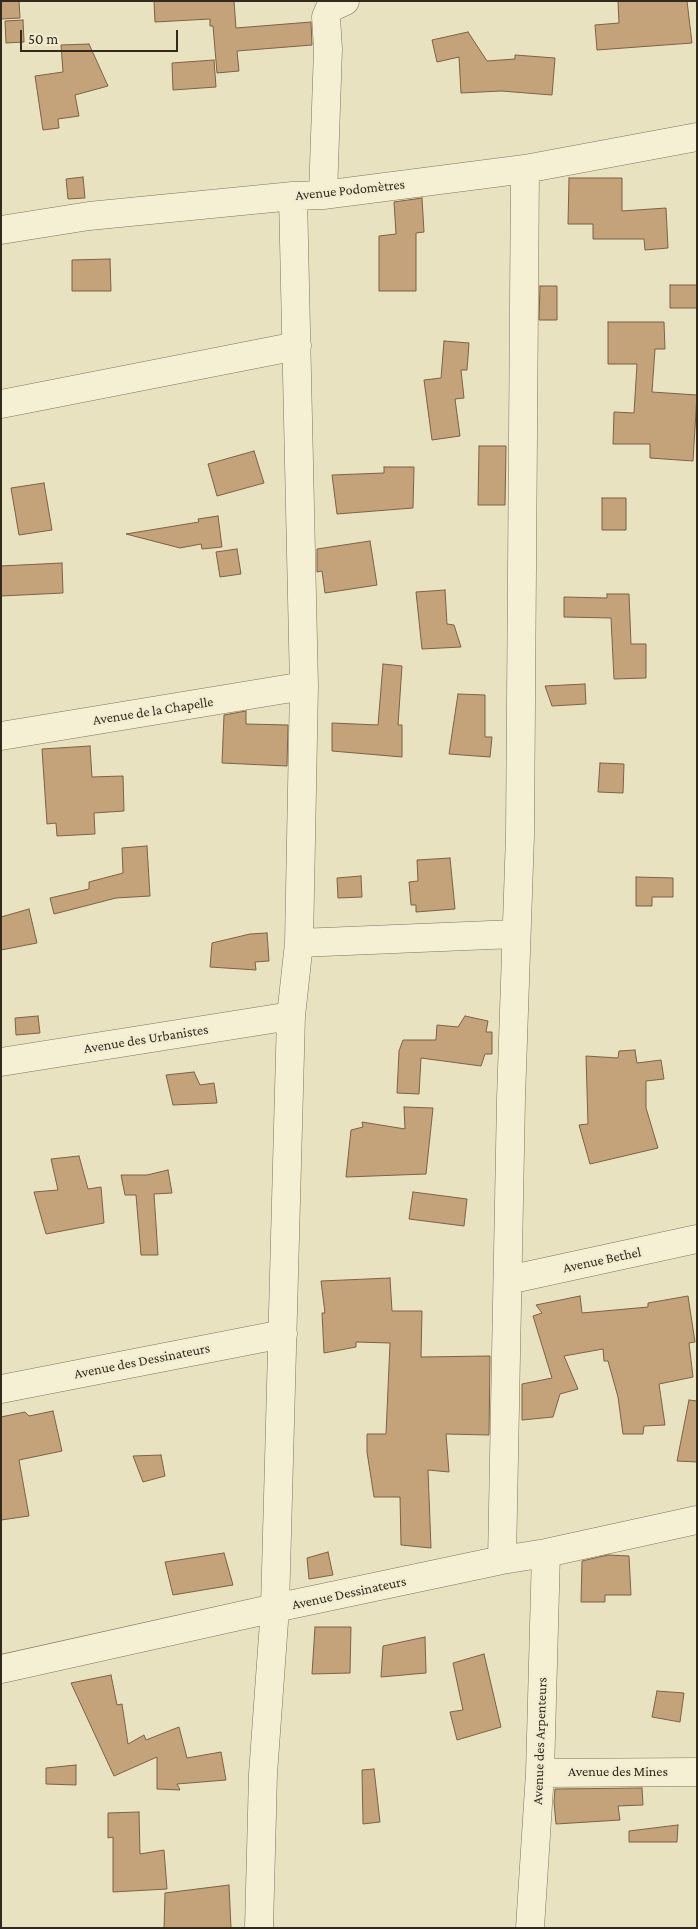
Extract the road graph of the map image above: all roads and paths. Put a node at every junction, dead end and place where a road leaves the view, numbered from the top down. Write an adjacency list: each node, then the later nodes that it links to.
1 (345, 1): 4 (street)
2 (697, 137): 3 (street, Avenue Podomètres)
3 (525, 169): 4 (street, Avenue Podomètres); 11 (street)
4 (323, 195): 5 (street, Avenue Podomètres)
5 (293, 196): 6 (street, Avenue Podomètres); 7 (street)
6 (1, 230)
7 (296, 346): 8 (street); 9 (street)
8 (1, 404)
9 (304, 686): 10 (street, Avenue de la Chapelle); 12 (street)
10 (1, 736)
11 (515, 934): 12 (street); 16 (street)
12 (299, 943): 13 (street)
13 (291, 1016): 14 (street, Avenue des Urbanistes); 17 (street)
14 (1, 1062)
15 (697, 1240): 16 (street, Avenue Bethel)
16 (508, 1280): 21 (street)
17 (283, 1334): 18 (street, Avenue des Dessinateurs); 22 (street)
18 (1, 1389)
19 (697, 1520): 20 (street, Avenue Dessinateurs)
20 (546, 1553): 21 (street, Avenue Dessinateurs); 25 (street, Avenue des Arpenteurs)
21 (502, 1560): 22 (street, Avenue Dessinateurs)
22 (275, 1608): 23 (street, Avenue Dessinateurs); 26 (street)
23 (1, 1669)
24 (697, 1772): 25 (street, Avenue des Mines)
25 (540, 1773): 27 (street, Avenue des Arpenteurs)
26 (259, 1928)
27 (530, 1928)

